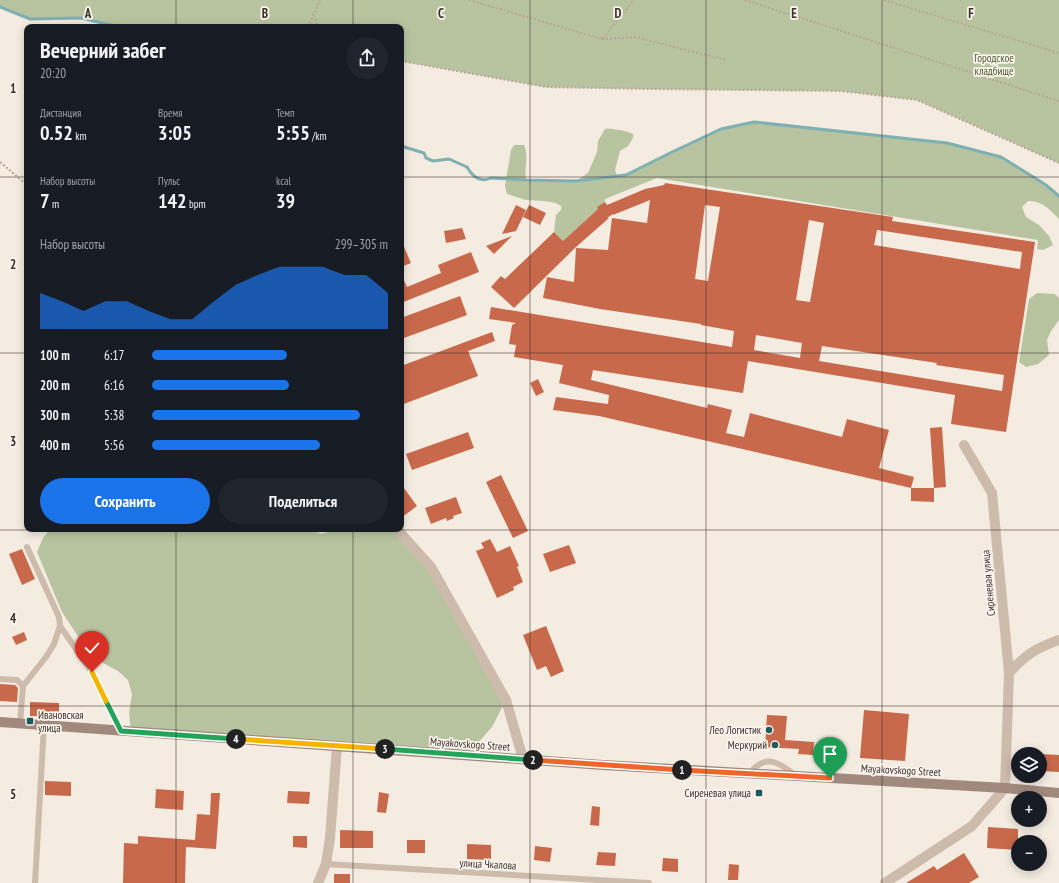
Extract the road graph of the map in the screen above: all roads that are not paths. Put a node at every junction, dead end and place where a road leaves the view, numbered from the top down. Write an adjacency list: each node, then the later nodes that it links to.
1 (964, 445): 6 (street, Сиреневая улица)
2 (400, 532): 14 (street)
3 (27, 547): 4 (lane)
4 (60, 626): 8 (lane); 12 (lane)
5 (1059, 640): 6 (street)
6 (1009, 673): 15 (street, Сиреневая улица)
7 (0, 679): 8 (lane)
8 (23, 686): 10 (lane)
9 (0, 722): 10 (street, Mayakovskogo Street)
10 (20, 724): 11 (street, Mayakovskogo Street)
11 (44, 725): 12 (street, Mayakovskogo Street); 18 (lane)
12 (121, 731): 13 (street, Mayakovskogo Street)
13 (337, 746): 14 (street, Mayakovskogo Street); 17 (street)
14 (523, 759): 15 (street, Mayakovskogo Street)
15 (1005, 788): 16 (street, Mayakovskogo Street); 21 (street)
16 (1059, 793)
17 (326, 864): 19 (street); 20 (lane, улица Чкалова)
18 (35, 883)
19 (318, 883)
20 (649, 883)
21 (885, 883)

